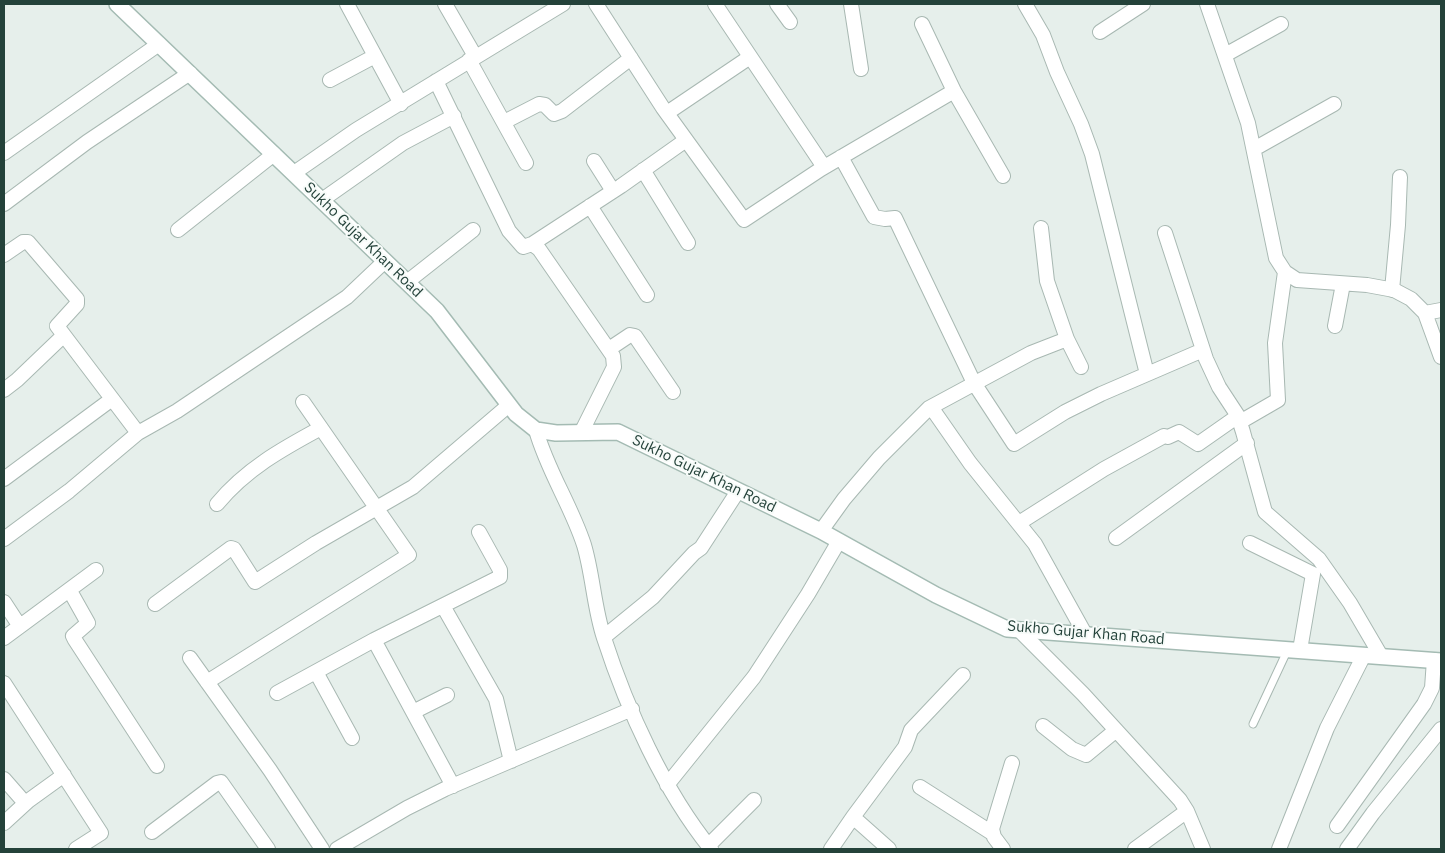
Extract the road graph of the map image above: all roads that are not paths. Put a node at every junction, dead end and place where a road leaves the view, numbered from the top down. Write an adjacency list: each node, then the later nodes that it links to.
1 (118, 4): 16 (main road, Sukho Gujar Khan Road)
2 (347, 4): 18 (street)
3 (445, 4): 20 (street)
4 (563, 4): 20 (street)
5 (596, 4): 21 (street)
6 (715, 4): 19 (street)
7 (777, 4): 12 (street)
8 (851, 4): 22 (street)
9 (1025, 4): 70 (street)
10 (1142, 4): 15 (street)
11 (1207, 4): 17 (street)
12 (790, 22)
13 (922, 24): 26 (street)
14 (1281, 24): 17 (street)
15 (1100, 32)
16 (159, 44): 23 (main road, Sukho Gujar Khan Road); 34 (street)
17 (1225, 55): 33 (street)
18 (375, 56): 24 (street); 27 (street)
19 (750, 56): 29 (street); 39 (street)
20 (472, 58): 25 (street); 31 (street)
21 (631, 58): 29 (street); 31 (street)
22 (861, 69)
23 (190, 73): 35 (main road, Sukho Gujar Khan Road); 46 (street)
24 (330, 80)
25 (436, 81): 27 (street); 30 (street)
26 (954, 91): 36 (street); 42 (street)
27 (401, 104): 41 (street)
28 (1334, 104): 33 (street)
29 (667, 113): 32 (street)
30 (454, 116): 45 (street); 53 (street)
31 (504, 122): 38 (street)
32 (686, 140): 39 (street); 40 (street)
33 (1254, 149): 56 (street)
34 (4, 153)
35 (274, 154): 41 (main road, Sukho Gujar Khan Road); 49 (street)
36 (841, 158): 39 (street); 71 (street)
37 (594, 161): 44 (street)
38 (526, 163)
39 (824, 167)
40 (643, 170): 44 (street); 52 (street)
41 (294, 173): 45 (main road, Sukho Gujar Khan Road)
42 (1003, 176)
43 (1400, 176): 59 (street)
44 (613, 191): 47 (street)
45 (322, 200): 55 (main road, Sukho Gujar Khan Road)
46 (4, 204)
47 (590, 206): 53 (street); 60 (street)
48 (1041, 228): 65 (street)
49 (178, 230)
50 (473, 230): 57 (street)
51 (1165, 233): 67 (street)
52 (688, 242)
53 (532, 244): 66 (street)
54 (4, 254): 64 (street)
55 (385, 261): 57 (main road, Sukho Gujar Khan Road); 82 (street)
56 (1285, 272): 58 (street); 78 (street)
57 (407, 282): 76 (main road, Sukho Gujar Khan Road)
58 (1343, 284): 59 (street); 63 (street)
59 (1392, 290): 62 (street)
60 (647, 295)
61 (1441, 310): 62 (street)
62 (1425, 313): 68 (street)
63 (1335, 326)
64 (63, 336): 72 (street); 74 (street)
65 (1067, 340): 69 (street); 71 (street)
66 (609, 349): 73 (street); 81 (street)
67 (1203, 350): 70 (street); 78 (street)
68 (1441, 357)
69 (1081, 367)
70 (1147, 374): 71 (street)
71 (974, 383): 77 (street)
72 (4, 390)
73 (673, 392)
74 (112, 399): 82 (street); 84 (street)
75 (303, 402): 79 (street)
76 (508, 405): 80 (main road, Sukho Gujar Khan Road); 87 (street)
77 (931, 407): 88 (street); 89 (street)
78 (1239, 419): 83 (street); 88 (street)
79 (321, 428): 86 (street); 87 (street)
80 (536, 430): 81 (main road, Sukho Gujar Khan Road); 103 (street)
81 (581, 432): 85 (main road, Sukho Gujar Khan Road)
82 (138, 433): 92 (street)
83 (1247, 443): 91 (street); 108 (street)
84 (4, 479)
85 (738, 491): 89 (main road, Sukho Gujar Khan Road); 103 (street)
86 (217, 504)
87 (376, 507): 98 (street); 113 (street)
88 (1019, 523): 102 (street)
89 (821, 531): 93 (main road, Sukho Gujar Khan Road)
90 (479, 532): 99 (street)
91 (1116, 538)
92 (4, 539)
93 (839, 541): 101 (main road, Sukho Gujar Khan Road); 129 (street)
94 (1250, 543): 106 (street)
95 (96, 570): 96 (street)
96 (70, 591): 100 (street); 126 (street)
97 (4, 602): 100 (street)
98 (155, 604)
99 (443, 606): 105 (street); 124 (street)
100 (19, 625): 104 (street)
101 (1019, 630): 102 (main road, Sukho Gujar Khan Road); 122 (street)
102 (1085, 634): 106 (main road, Sukho Gujar Khan Road)
103 (604, 637): 117 (street)
104 (4, 638)
105 (374, 640): 111 (street); 118 (street)
106 (1294, 649): 107 (main road, Sukho Gujar Khan Road); 119 (lane)
107 (1364, 654): 108 (main road, Sukho Gujar Khan Road); 150 (street)
108 (1381, 656): 110 (main road, Sukho Gujar Khan Road)
109 (190, 658): 113 (street)
110 (1438, 661): 137 (street)
111 (316, 672): 115 (street); 123 (street)
112 (963, 675): 135 (street)
113 (207, 682): 143 (street)
114 (4, 683): 127 (street)
115 (277, 693)
116 (447, 695): 118 (street)
117 (632, 709): 124 (street); 129 (street)
118 (413, 712): 130 (street)
119 (1254, 724)
120 (1043, 726): 122 (street)
121 (1441, 730): 151 (street)
122 (1115, 731): 134 (street)
123 (352, 738)
124 (511, 761): 130 (street)
125 (1012, 763): 139 (street)
126 (157, 766)
127 (64, 776): 133 (street); 141 (street)
128 (4, 779): 133 (street)
129 (667, 785): 140 (street)
130 (453, 786): 144 (street)
131 (920, 787): 139 (street)
132 (754, 800): 140 (street)
133 (25, 803): 136 (street)
134 (1187, 811): 148 (street); 149 (street)
135 (853, 817): 145 (street); 146 (street)
136 (4, 822)
137 (1337, 826)
138 (152, 832): 142 (street)
139 (992, 833): 147 (street)
140 (710, 848)
141 (76, 849)
142 (268, 849)
143 (322, 849)
144 (337, 849)
145 (831, 849)
146 (889, 849)
147 (1004, 849)
148 (1135, 849)
149 (1203, 849)
150 (1279, 849)
151 (1347, 849)

